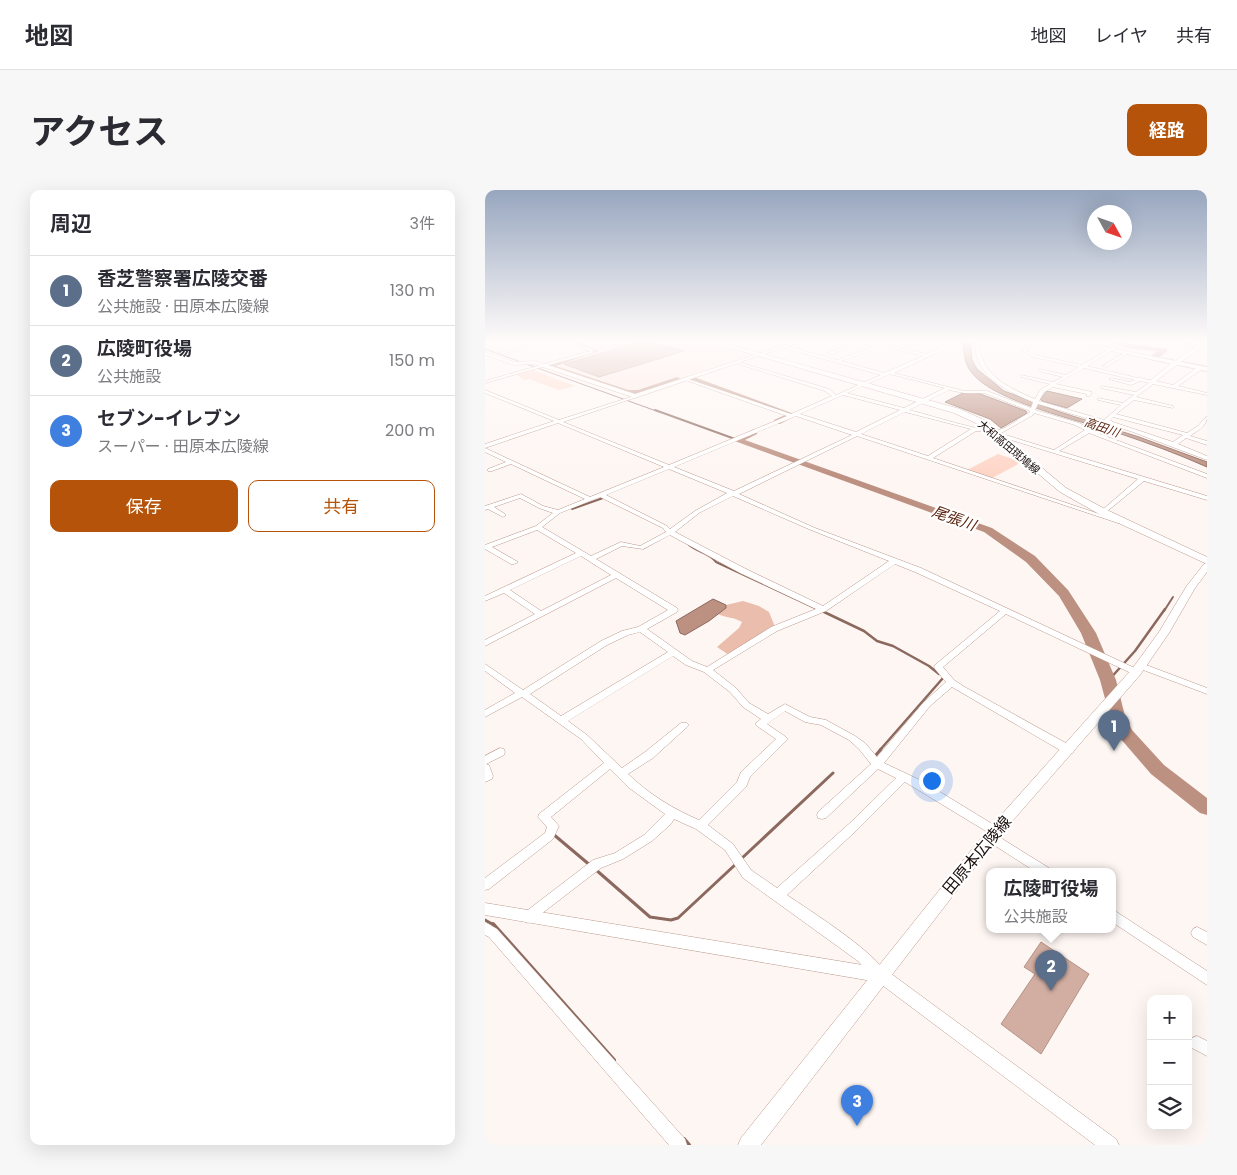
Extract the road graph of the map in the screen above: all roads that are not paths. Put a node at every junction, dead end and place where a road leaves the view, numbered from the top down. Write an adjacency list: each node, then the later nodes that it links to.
1 (599, 386): 20 (street)
2 (667, 386): 20 (street)
3 (707, 386): 31 (street)
4 (813, 386): 21 (street)
5 (862, 386): 17 (street)
6 (870, 386): 25 (main road, 大和高田斑鳩線)
7 (938, 386): 14 (street)
8 (1004, 386): 26 (street)
9 (1051, 386): 26 (street)
10 (1059, 386): 18 (street)
11 (1148, 386): 19 (street)
12 (1174, 386): 16 (street)
13 (1103, 387): 19 (street)
14 (949, 388): 25 (street); 30 (street)
15 (485, 391): 34 (street)
16 (1206, 393): 23 (street)
17 (845, 394): 21 (street); 29 (street)
18 (1088, 395)
19 (1135, 396): 27 (street); 28 (street)
20 (633, 397): 24 (street)
21 (836, 397): 31 (street)
22 (1100, 399): 27 (street)
23 (1198, 399)
24 (623, 401): 34 (street)
25 (923, 401): 29 (street); 38 (main road, 大和高田斑鳩線)
26 (1036, 402): 30 (street); 35 (street)
27 (1125, 405): 32 (street)
28 (1171, 407)
29 (904, 410): 36 (street); 39 (street)
30 (1033, 410): 37 (street); 38 (street)
31 (792, 414): 39 (street); 51 (street)
32 (1112, 415): 35 (street); 40 (street)
33 (1207, 420): 40 (street)
34 (560, 422): 42 (street); 51 (street)
35 (1111, 424): 43 (street)
36 (975, 429): 38 (street); 48 (street)
37 (1088, 431): 46 (street); 53 (street)
38 (996, 433): 46 (street); 62 (main road, 大和高田斑鳩線)
39 (855, 434): 48 (street); 50 (street)
40 (1187, 435): 41 (street); 43 (street)
41 (1206, 443): 44 (street)
42 (485, 446)
43 (1178, 446): 47 (street)
44 (1194, 448)
45 (485, 450): 49 (street)
46 (1054, 452): 54 (street)
47 (1207, 458)
48 (928, 459): 64 (street)
49 (511, 462): 52 (street); 59 (street)
50 (799, 462): 55 (street)
51 (668, 468): 55 (street); 56 (street)
52 (490, 470)
53 (1207, 476)
54 (1143, 478): 57 (street); 62 (street)
55 (733, 493): 66 (street); 70 (street)
56 (601, 494): 59 (street); 66 (street)
57 (1207, 498)
58 (485, 499): 60 (street)
59 (589, 499): 61 (street)
60 (490, 507): 61 (street); 63 (street)
61 (558, 512): 65 (street)
62 (1103, 512): 64 (main road, 大和高田斑鳩線)
63 (503, 515)
64 (1133, 526): 71 (main road, 大和高田斑鳩線)
65 (538, 527): 67 (street); 68 (street)
66 (670, 532): 69 (street); 77 (street)
67 (486, 547): 72 (street)
68 (580, 554): 69 (street); 75 (street)
69 (590, 559): 74 (street)
70 (894, 560): 77 (street); 78 (street)
71 (1207, 561)
72 (514, 562)
73 (1207, 566): 85 (main road, 田原本広陵線)
74 (616, 575): 79 (street); 80 (street)
75 (504, 590): 76 (street); 79 (street)
76 (485, 599)
77 (819, 611): 84 (street)
78 (1005, 611): 85 (street); 86 (street)
79 (541, 614): 81 (street)
80 (641, 629): 82 (street); 88 (street)
81 (485, 643)
82 (673, 653): 90 (street); 91 (street)
83 (485, 667): 88 (street)
84 (710, 668)
85 (1139, 669): 87 (street); 93 (main road, 田原本広陵線)
86 (951, 682): 93 (street); 97 (street)
87 (1207, 691)
88 (523, 693): 89 (street); 91 (street)
89 (485, 714)
90 (767, 719): 97 (street); 104 (street)
91 (562, 720): 96 (street)
92 (684, 725): 99 (street)
93 (1069, 750): 106 (main road, 田原本広陵線)
94 (500, 752): 95 (street)
95 (485, 761)
96 (611, 763): 99 (street); 105 (street)
97 (877, 764): 100 (street); 103 (street)
98 (485, 768): 101 (street)
99 (621, 774): 102 (street)
100 (904, 777): 106 (street); 109 (street)
101 (485, 778)
102 (672, 813): 104 (street); 111 (street)
103 (822, 815)
104 (700, 826): 109 (street)
105 (551, 833): 108 (street)
106 (993, 834): 107 (street); 114 (main road, 田原本広陵線)
107 (1040, 868)
108 (485, 885)
109 (778, 895): 114 (street)
110 (485, 909): 111 (street)
111 (528, 916): 114 (street)
112 (1116, 918): 115 (street)
113 (485, 928): 117 (street)
114 (881, 975): 116 (street); 118 (main road, 田原本広陵線)
115 (1207, 979)
116 (1107, 1144)
117 (679, 1145)
118 (748, 1145)

